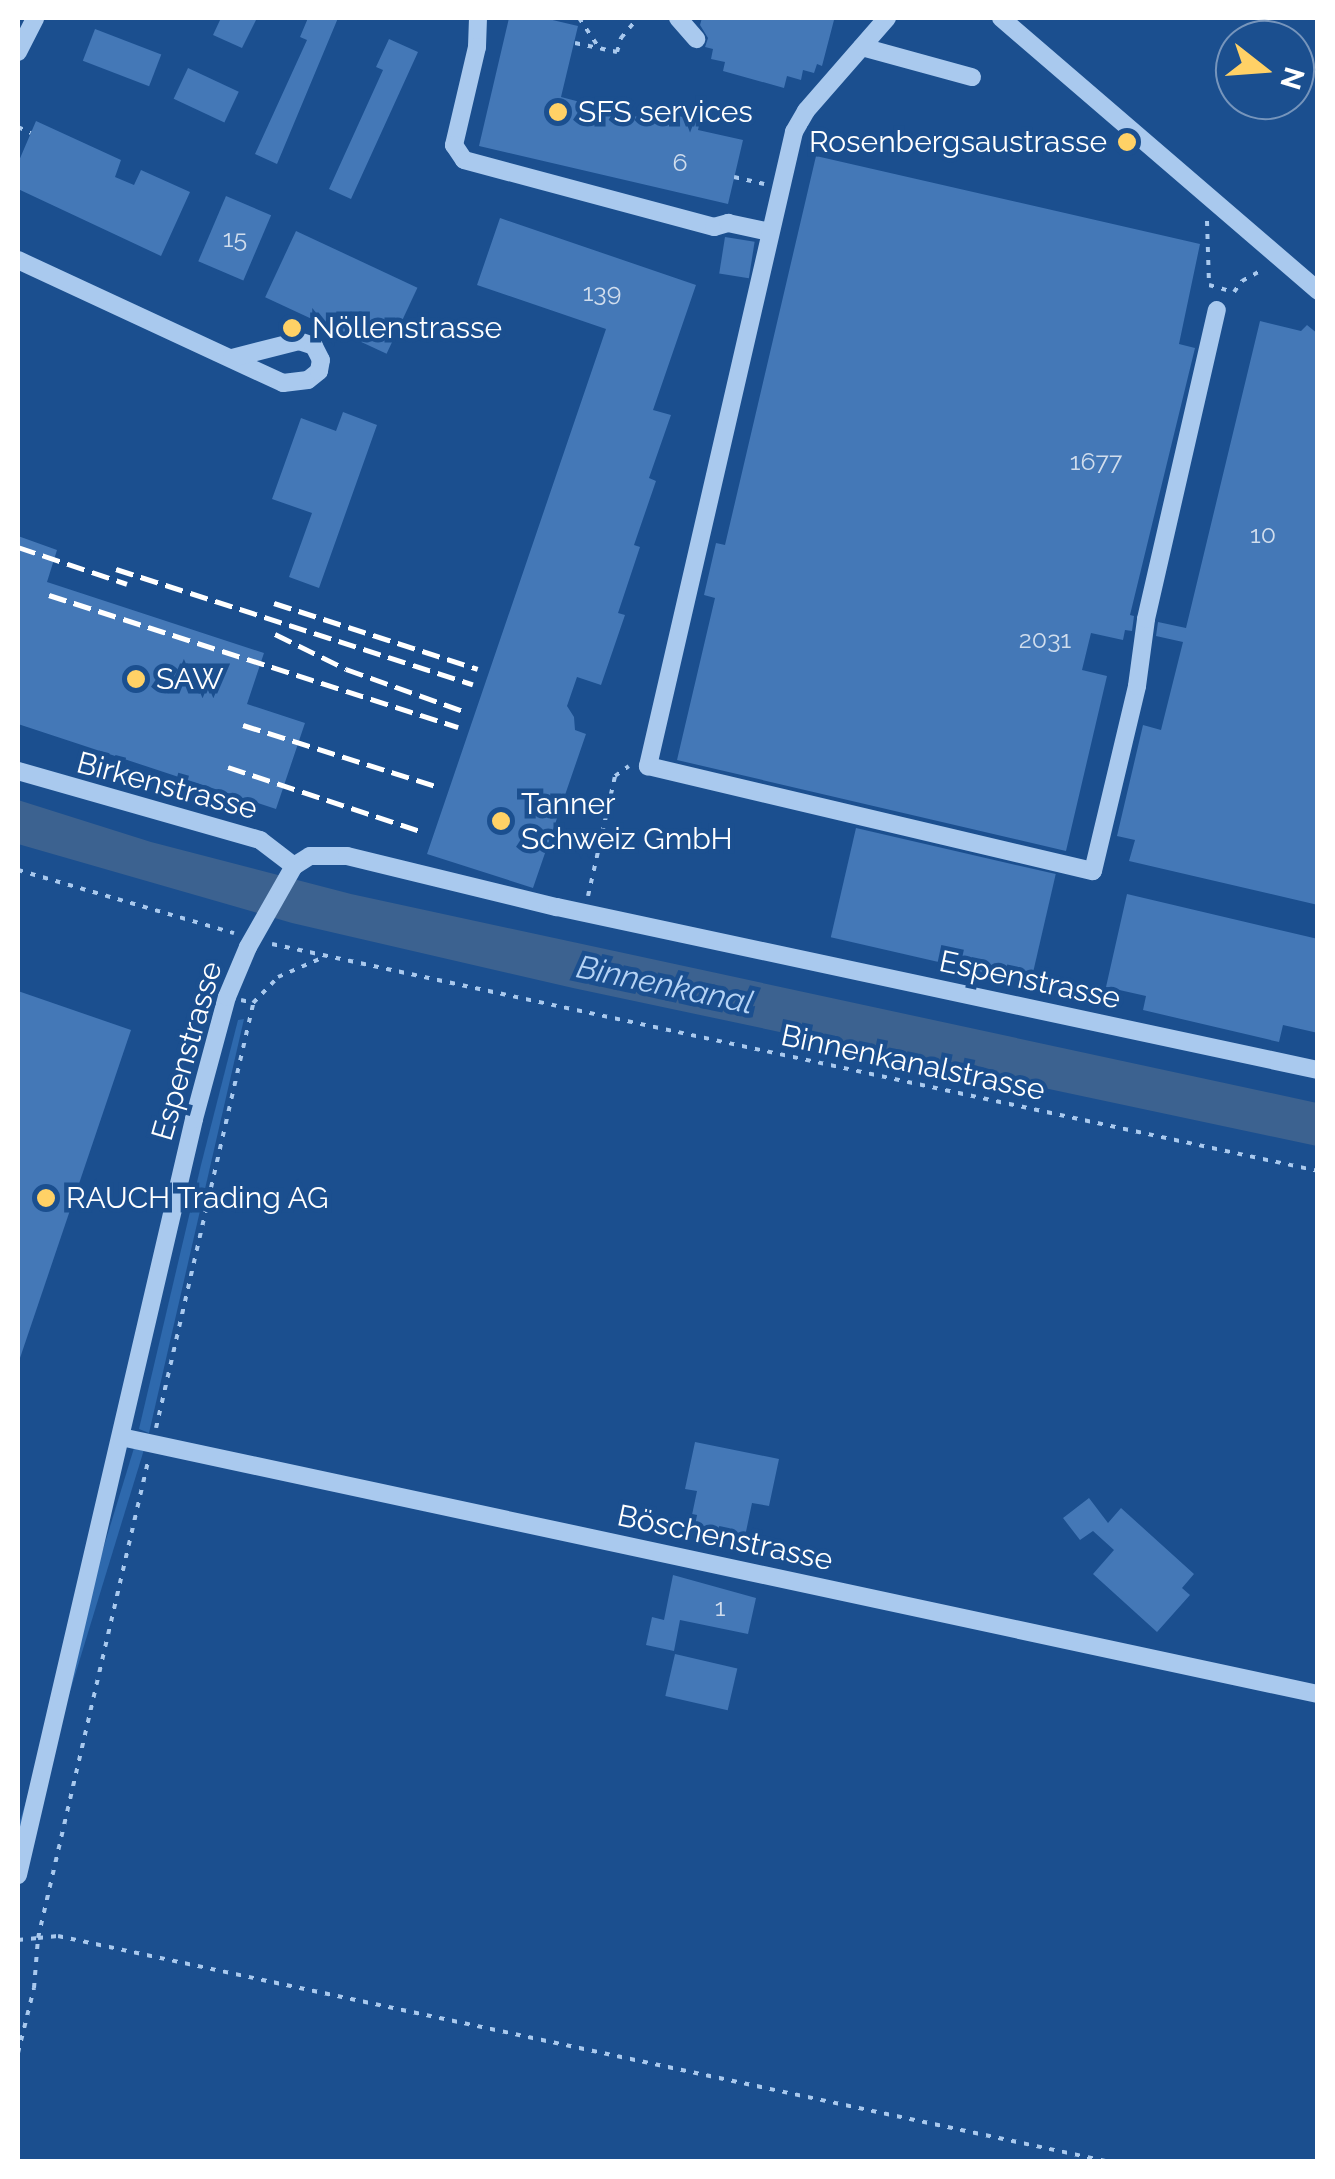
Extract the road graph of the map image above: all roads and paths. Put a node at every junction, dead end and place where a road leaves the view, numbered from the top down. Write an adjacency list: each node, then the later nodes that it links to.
1 (35, 18): 12 (street)
2 (478, 18): 16 (street)
3 (580, 18): 11 (path)
4 (638, 18): 11 (path)
5 (680, 18): 8 (street)
6 (887, 18): 10 (street)
7 (1001, 18): 20 (street)
8 (696, 39)
9 (575, 42): 11 (path)
10 (862, 47): 13 (street); 16 (street)
11 (599, 48)
12 (18, 52)
13 (972, 78)
14 (18, 126): 15 (path)
15 (31, 133)
16 (770, 232): 23 (street)
17 (18, 260): 22 (street)
18 (1274, 266): 19 (path)
19 (1209, 286)
20 (1318, 291)
21 (1217, 310): 23 (street)
22 (232, 358)
23 (648, 766): 27 (path)
24 (18, 771): 25 (street, Birkenstrasse)
25 (294, 866): 27 (street, Espenstrasse); 28 (street, Espenstrasse, bridge)
26 (18, 870): 28 (path, Binnenkanalstrasse)
27 (584, 913): 32 (street, Espenstrasse)
28 (250, 941): 29 (path, Binnenkanalstrasse); 30 (street, Espenstrasse)
29 (323, 958): 31 (path); 33 (path, Binnenkanalstrasse)
30 (227, 997): 31 (path); 34 (street, Espenstrasse)
31 (253, 1003): 35 (path)
32 (1318, 1070)
33 (1318, 1171)
34 (121, 1436): 35 (street, Böschenstrasse); 37 (street, Espenstrasse)
35 (153, 1443): 36 (street, Böschenstrasse); 38 (path)
36 (1318, 1694)
37 (18, 1875)
38 (38, 1938): 39 (path); 40 (path); 41 (path)
39 (18, 1940)
40 (18, 2052)
41 (1110, 2162)

